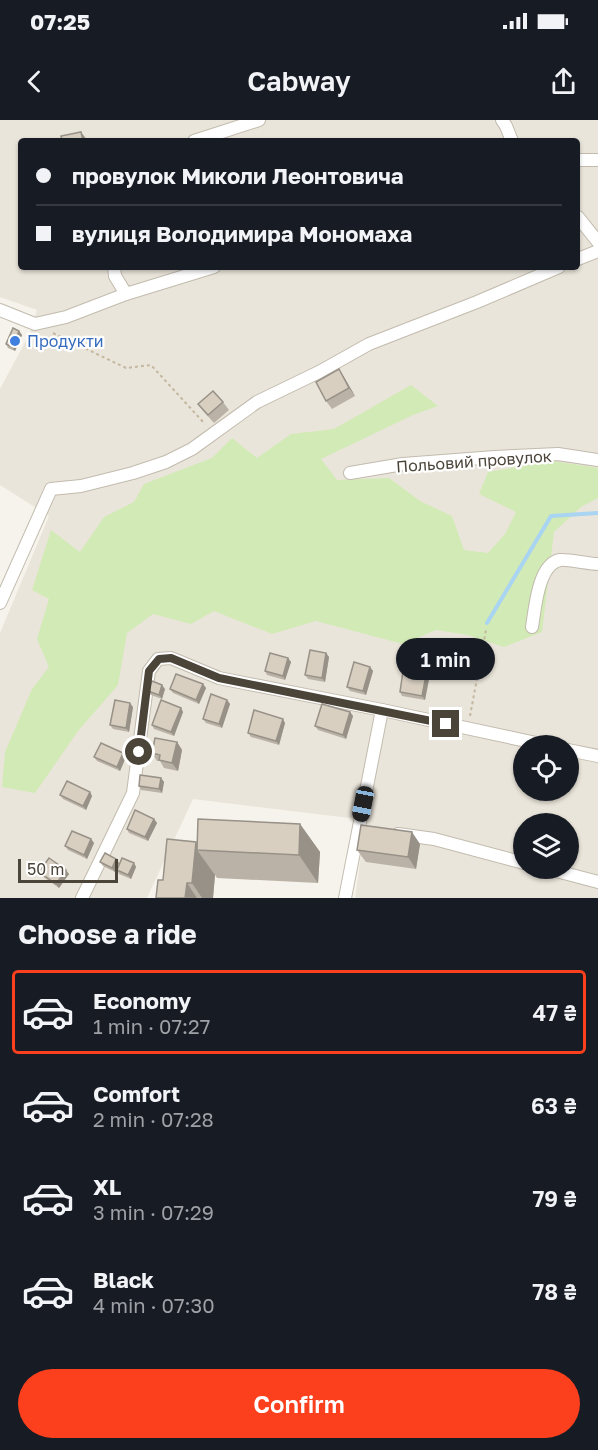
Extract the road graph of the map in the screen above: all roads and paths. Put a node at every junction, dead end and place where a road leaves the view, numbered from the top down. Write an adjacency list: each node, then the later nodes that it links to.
1 (259, 120): 3 (street)
2 (501, 120): 4 (street)
3 (203, 138)
4 (511, 138)
5 (580, 160): 6 (street)
6 (598, 160)
7 (580, 219): 8 (street)
8 (598, 242)
9 (598, 250): 10 (street)
10 (580, 258)
11 (114, 270): 14 (street)
12 (204, 270): 14 (street)
13 (552, 270): 17 (street)
14 (126, 294): 16 (street)
15 (0, 310): 16 (street)
16 (35, 324): 17 (path)
17 (213, 433): 21 (street)
18 (598, 460): 19 (street, Польовий провулок)
19 (350, 473)
20 (598, 564): 22 (street)
21 (0, 603)
22 (532, 627)
23 (486, 630): 25 (path)
24 (382, 710): 25 (street); 33 (street); 34 (street)
25 (468, 728): 26 (street)
26 (513, 738)
27 (579, 752): 28 (street)
28 (598, 756)
29 (391, 833): 30 (street)
30 (513, 860)
31 (579, 877): 32 (street)
32 (598, 882)
33 (82, 898)
34 (345, 898)

